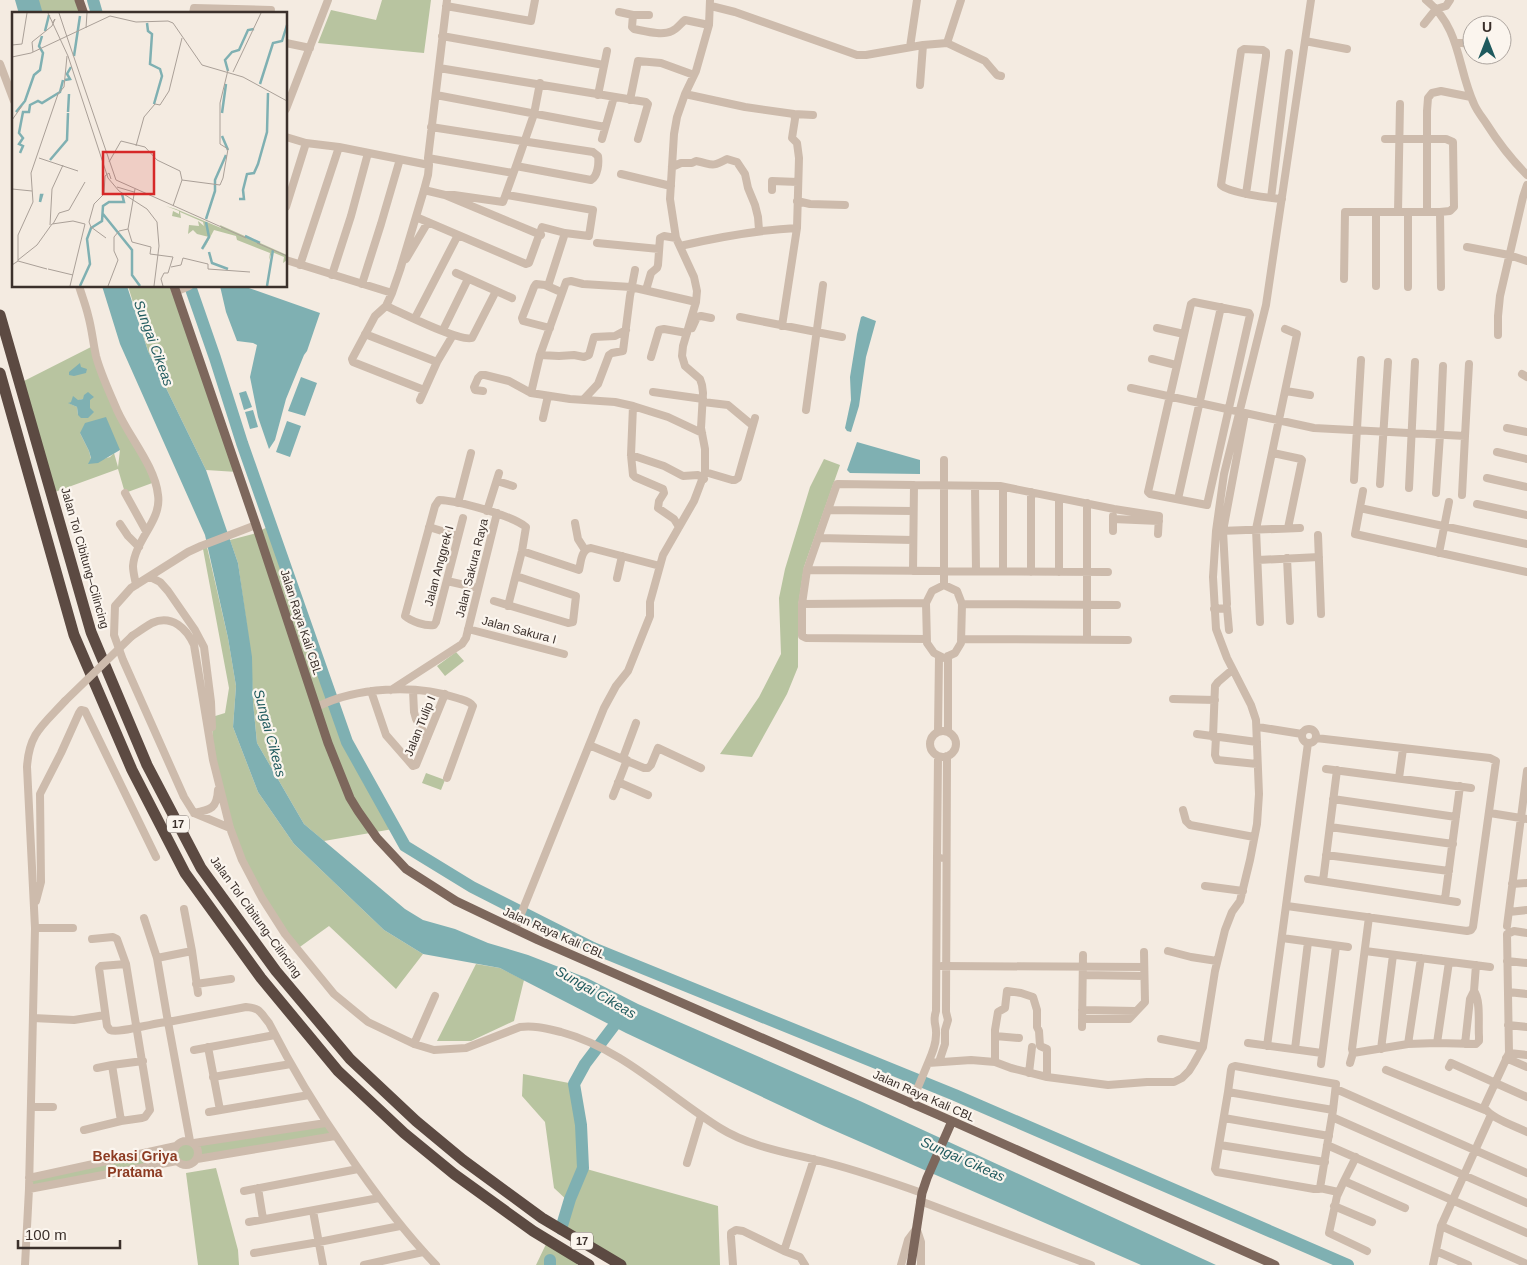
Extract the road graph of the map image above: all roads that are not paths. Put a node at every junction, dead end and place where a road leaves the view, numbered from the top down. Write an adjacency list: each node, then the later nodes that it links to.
1 (79, 0): 16 (main road)
2 (230, 0): 13 (street)
3 (328, 0): 30 (street)
4 (535, 0): 10 (street)
5 (917, 0): 29 (street)
6 (961, 0): 26 (street)
7 (1311, 0): 23 (street)
8 (1426, 0): 14 (street)
9 (1450, 0): 14 (street)
10 (447, 3): 22 (street)
11 (710, 3): 21 (street); 29 (street)
12 (196, 7): 13 (street)
13 (229, 9): 15 (street)
14 (1436, 9): 20 (street); 27 (street)
15 (271, 10)
16 (83, 12)
17 (619, 12): 18 (street)
18 (633, 15): 19 (street); 21 (street)
19 (649, 15)
20 (1424, 24)
21 (709, 25): 37 (street)
22 (442, 36): 35 (street); 36 (street)
23 (1305, 42): 31 (street); 80 (street)
24 (1462, 42): 27 (street)
25 (288, 43): 30 (street)
26 (947, 43): 28 (street); 38 (street)
27 (1456, 43): 46 (street)
28 (923, 45): 29 (street); 40 (street)
29 (910, 47)
30 (310, 48): 48 (street)
31 (1347, 49)
32 (607, 51): 35 (street)
33 (1289, 54): 79 (street)
34 (0, 64): 44 (street)
35 (604, 65): 43 (street)
36 (439, 68): 39 (street); 42 (street)
37 (694, 75): 41 (street); 47 (street)
38 (1001, 76)
39 (540, 83): 43 (street); 50 (street)
40 (920, 85)
41 (685, 94): 51 (street); 67 (street)
42 (436, 95): 50 (street); 53 (street)
43 (598, 95): 45 (street)
44 (12, 96)
45 (614, 97): 47 (street); 54 (street)
46 (1471, 97): 60 (street); 70 (street)
47 (630, 100): 57 (street)
48 (288, 104)
49 (1400, 104): 59 (street)
50 (534, 114): 54 (street); 61 (street)
51 (794, 114): 52 (street); 71 (street)
52 (813, 115)
53 (431, 127): 61 (street); 66 (street)
54 (605, 127): 56 (street)
55 (288, 138): 62 (street)
56 (602, 139)
57 (638, 139)
58 (1385, 139): 59 (street)
59 (1400, 139): 60 (street); 85 (street)
60 (1427, 139): 87 (street); 88 (street)
61 (525, 141): 68 (street); 68 (street)
62 (306, 143): 63 (street); 81 (street)
63 (339, 147): 64 (street); 104 (street)
64 (368, 153): 65 (street); 108 (street)
65 (400, 159): 66 (street); 111 (street)
66 (428, 162): 68 (street); 74 (street)
67 (672, 167): 73 (street); 92 (street)
68 (515, 170): 77 (street)
69 (621, 174): 73 (street)
70 (1527, 175)
71 (798, 182): 75 (street); 82 (street)
72 (1527, 185): 101 (street)
73 (671, 186): 96 (street)
74 (424, 190): 76 (street); 89 (street)
75 (772, 190)
76 (445, 194): 77 (street); 95 (street)
77 (507, 194): 93 (street)
78 (1246, 194): 78 (street); 79 (street)
79 (1271, 198): 80 (street)
80 (1282, 199): 172 (street)
81 (288, 201)
82 (798, 201): 83 (street); 91 (street)
83 (845, 205)
84 (1376, 212): 85 (street); 110 (street); 114 (street)
85 (1398, 212): 86 (street)
86 (1408, 212): 87 (street); 116 (street)
87 (1427, 212): 88 (street)
88 (1440, 212): 117 (street)
89 (416, 217): 90 (street); 105 (street)
90 (428, 222): 94 (street); 105 (street)
91 (796, 228): 92 (street); 132 (street)
92 (759, 230): 98 (street)
93 (565, 233): 95 (street); 113 (street)
94 (458, 235): 95 (street); 130 (street)
95 (540, 235)
96 (676, 238): 98 (street); 100 (street)
97 (598, 243): 100 (street)
98 (680, 246): 125 (street)
99 (1467, 247): 101 (street)
100 (659, 249): 120 (street)
101 (1509, 255): 103 (street); 143 (street)
102 (288, 261): 104 (street)
103 (1527, 261)
104 (300, 265): 108 (street)
105 (400, 270): 123 (street)
106 (635, 270): 115 (street)
107 (456, 273): 109 (street)
108 (332, 275): 111 (street)
109 (468, 279): 121 (street); 136 (street)
110 (1344, 279)
111 (362, 284): 123 (street)
112 (823, 285): 139 (street)
113 (548, 286): 122 (street); 133 (street)
114 (1376, 286)
115 (631, 287): 120 (street); 122 (street); 137 (street)
116 (1408, 287)
117 (1441, 287)
118 (80, 288): 230 (street)
119 (174, 289): 223 (main road, Jalan Raya Kali CBL)
120 (646, 290): 125 (street)
121 (496, 291): 124 (street); 142 (street)
122 (561, 292): 133 (street)
123 (392, 293): 126 (street)
124 (512, 298)
125 (696, 302): 138 (street)
126 (386, 306): 130 (street); 140 (street)
127 (1221, 307): 141 (street); 168 (street); 170 (street)
128 (0, 314): 505 (highway, Jalan Tol Cibitung–Cilincing / 17)
129 (740, 316): 132 (street)
130 (414, 318): 136 (street)
131 (711, 318): 138 (street)
132 (782, 326): 139 (street)
133 (550, 328): 145 (street)
134 (1157, 328): 141 (street)
135 (1285, 329): 159 (street)
136 (443, 330): 142 (street)
137 (626, 330): 145 (street); 165 (street)
138 (687, 331): 146 (street); 167 (street)
139 (816, 332): 144 (street); 171 (street)
140 (365, 334): 149 (street); 157 (street)
141 (1184, 334): 153 (street)
142 (453, 335): 149 (street)
143 (1498, 335)
144 (842, 337)
145 (540, 355): 161 (street)
146 (651, 357)
147 (1152, 359): 153 (street)
148 (1361, 360): 176 (street)
149 (437, 362): 157 (street)
150 (1388, 362): 179 (street)
151 (1415, 362): 180 (street)
152 (1469, 364): 182 (street)
153 (1176, 365): 164 (street)
154 (1443, 366): 181 (street)
155 (0, 373): 504 (highway, 17)
156 (1131, 388): 164 (street)
157 (424, 390): 166 (street)
158 (482, 391): 161 (street)
159 (1286, 391): 162 (street); 174 (street)
160 (653, 392): 167 (street)
161 (531, 393): 163 (street)
162 (1310, 395)
163 (548, 396): 165 (street); 173 (street)
164 (1169, 396): 168 (street); 206 (street)
165 (584, 399): 169 (street)
166 (420, 400)
167 (703, 400): 178 (street); 189 (street)
168 (1200, 403): 170 (street); 206 (street)
169 (633, 406): 178 (street); 186 (street)
170 (1228, 409): 172 (street); 206 (street)
171 (806, 410)
172 (1242, 413): 174 (street); 232 (street)
173 (543, 418)
174 (1280, 421): 176 (street); 185 (street)
175 (1507, 428): 177 (street)
176 (1357, 431): 179 (street); 191 (street)
177 (1527, 432)
178 (702, 433): 189 (street)
179 (1384, 433): 180 (street); 192 (street)
180 (1412, 434): 181 (street); 199 (street)
181 (1440, 435): 182 (street); 203 (street)
182 (1465, 436): 204 (street)
183 (1498, 452): 187 (street)
184 (471, 453): 208 (street)
185 (1273, 453): 227 (street); 229 (street)
186 (631, 455): 189 (street); 224 (street)
187 (1527, 459)
188 (944, 460): 194 (street)
189 (704, 475): 224 (street)
190 (1487, 478): 198 (street)
191 (1354, 480)
192 (1380, 484)
193 (914, 485): 194 (street); 213 (street); 215 (street)
194 (944, 485): 196 (street); 250 (street)
195 (513, 486): 214 (street)
196 (976, 486): 197 (street); 251 (street)
197 (1003, 487): 201 (street); 252 (street)
198 (1527, 487)
199 (1409, 488)
200 (1362, 491): 211 (street)
201 (1031, 492): 205 (street); 253 (street)
202 (125, 493): 230 (street)
203 (1436, 493)
204 (1462, 495)
205 (1059, 498): 209 (street); 254 (street)
206 (1178, 499)
207 (1450, 502): 225 (street)
208 (458, 503): 214 (street); 226 (street)
209 (1087, 503): 212 (street); 255 (street)
210 (1477, 504): 217 (street)
211 (1360, 508): 225 (street); 242 (street)
212 (1114, 509): 219 (street); 220 (street)
213 (828, 510): 215 (street); 236 (street)
214 (487, 511): 216 (street)
215 (913, 511): 237 (street)
216 (497, 513): 241 (street); 264 (street, Jalan Sakura Raya)
217 (1527, 515)
218 (463, 518): 235 (street, Jalan Anggrek I)
219 (1113, 519): 220 (street); 231 (street)
220 (1159, 521): 233 (street)
221 (575, 523): 240 (street)
222 (120, 524): 239 (street)
223 (256, 525): 259 (street); 293 (main road, Jalan Raya Kali CBL)
224 (679, 526): 247 (street)
225 (1444, 526): 238 (street); 242 (street)
226 (429, 528): 235 (street); 261 (street, Jalan Anggrek I)
227 (1288, 528): 228 (street); 229 (street)
228 (1300, 528)
229 (1256, 529): 232 (street); 246 (street)
230 (146, 531): 239 (street)
231 (1113, 531)
232 (1219, 531): 269 (street); 273 (street)
233 (1158, 534)
234 (1318, 535): 244 (street)
235 (458, 536): 261 (street, Jalan Anggrek I)
236 (818, 538): 237 (street); 248 (street)
237 (913, 540): 249 (street)
238 (1527, 544)
239 (139, 547): 262 (street)
240 (585, 550): 241 (street); 243 (street)
241 (522, 551): 258 (street)
242 (1439, 553): 257 (street)
243 (622, 556): 247 (street); 260 (street)
244 (1319, 556): 245 (street); 274 (street)
245 (1287, 558): 246 (street); 275 (street)
246 (1258, 560): 276 (street)
247 (660, 566): 305 (street)
248 (807, 570): 249 (street); 267 (street)
249 (913, 571): 250 (street)
250 (944, 571): 251 (street); 263 (street)
251 (976, 571): 252 (street)
252 (1004, 571): 253 (street)
253 (1031, 572): 254 (street)
254 (1059, 572): 255 (street)
255 (1088, 572): 256 (street); 270 (street)
256 (1108, 572)
257 (1527, 572)
258 (516, 576): 272 (street); 272 (street)
259 (150, 577): 262 (street); 310 (street)
260 (617, 578)
261 (447, 581): 264 (street)
262 (136, 584): 327 (street)
263 (944, 585): 266 (street); 268 (street)
264 (478, 588): 277 (street, Jalan Sakura Raya)
265 (494, 601): 272 (street)
266 (926, 603): 267 (street); 281 (street)
267 (802, 604): 281 (street)
268 (962, 604): 270 (street); 279 (street)
269 (1227, 604)
270 (1086, 605): 271 (street); 280 (street)
271 (1117, 605)
272 (508, 606)
273 (1214, 609): 278 (street); 286 (street)
274 (1321, 614)
275 (1290, 621)
276 (1260, 622)
277 (468, 628): 283 (street, Jalan Sakura I); 287 (street, Jalan Sakura Raya)
278 (1229, 630)
279 (961, 639): 280 (street); 285 (street)
280 (1087, 639): 282 (street)
281 (926, 640): 284 (street)
282 (1128, 640)
283 (564, 654)
284 (939, 656): 285 (street); 296 (street)
285 (948, 656): 297 (street)
286 (1232, 670): 292 (street); 295 (street)
287 (391, 690): 288 (street); 289 (street)
288 (413, 690): 290 (street); 301 (street)
289 (371, 691): 293 (street); 301 (street, Jalan Tulip I)
290 (445, 694): 301 (street, Jalan Tulip I); 316 (street)
291 (1173, 699): 292 (street)
292 (1214, 700): 300 (street)
293 (317, 707): 358 (main road, Jalan Raya Kali CBL)
294 (636, 723): 309 (street)
295 (1258, 727): 299 (street); 303 (street)
296 (938, 731): 297 (street); 308 (street)
297 (948, 731): 307 (street)
298 (1197, 734): 300 (street)
299 (1302, 734): 302 (street); 304 (street)
300 (1215, 737): 303 (street); 311 (street)
301 (426, 738)
302 (1316, 738): 304 (street); 306 (street)
303 (1257, 742): 311 (street)
304 (1308, 743): 348 (street)
305 (590, 745): 309 (street); 358 (street)
306 (1403, 749): 317 (street); 328 (street)
307 (947, 756): 308 (street); 338 (street)
308 (938, 757): 336 (street)
309 (625, 759): 312 (street); 318 (street)
310 (213, 760): 319 (street); 349 (street, bridge)
311 (1257, 764): 333 (street)
312 (701, 768)
313 (1326, 769): 314 (street)
314 (1337, 770): 317 (street); 325 (street)
315 (1527, 771): 322 (street)
316 (447, 778)
317 (1399, 778): 320 (street)
318 (618, 782): 323 (street); 324 (street)
319 (219, 786): 327 (street); 332 (street)
320 (1460, 786): 321 (street); 329 (street)
321 (1471, 788)
322 (1526, 788): 330 (street)
323 (648, 795)
324 (613, 796)
325 (1333, 799): 329 (street); 331 (street)
326 (1183, 810): 333 (street)
327 (194, 813): 332 (street)
328 (1490, 813): 330 (street); 353 (street)
329 (1456, 816): 334 (street)
330 (1524, 818): 343 (street)
331 (1330, 827): 334 (street); 335 (street)
332 (230, 828): 407 (street)
333 (1254, 837): 345 (street)
334 (1453, 844): 339 (street)
335 (1326, 855): 339 (street); 341 (street)
336 (938, 856): 338 (street); 379 (street)
337 (156, 857): 349 (street)
338 (947, 857): 380 (street)
339 (1449, 871): 346 (street)
340 (1308, 879): 341 (street)
341 (1322, 881): 346 (street)
342 (1527, 883): 343 (street)
343 (1512, 884): 352 (street)
344 (1204, 886): 345 (street)
345 (1243, 891): 373 (street)
346 (1446, 899): 347 (street)
347 (1457, 902)
348 (1287, 906): 353 (street); 360 (street)
349 (34, 908): 356 (street)
350 (184, 909): 365 (street)
351 (1527, 910): 352 (street)
352 (1509, 912): 355 (street)
353 (1369, 917): 367 (street)
354 (144, 918): 371 (street)
355 (1507, 926)
356 (35, 928): 357 (street); 395 (street)
357 (73, 928)
358 (515, 929): 441 (main road, Jalan Raya Kali CBL)
359 (1527, 933): 374 (street)
360 (1282, 938): 362 (street); 410 (street)
361 (92, 939): 377 (street)
362 (1308, 942): 363 (street); 414 (street)
363 (1336, 946): 364 (street); 417 (street)
364 (1348, 947)
365 (192, 951): 371 (street); 387 (street)
366 (1168, 951): 373 (street)
367 (1365, 951): 369 (street); 418 (street)
368 (1144, 952): 382 (street)
369 (1393, 954): 372 (street); 415 (street)
370 (1083, 955): 381 (street)
371 (157, 958): 396 (street)
372 (1421, 958): 375 (street); 408 (street)
373 (1217, 961): 413 (street)
374 (1507, 961): 376 (street); 389 (street)
375 (1449, 962): 378 (street); 406 (street)
376 (1527, 963)
377 (126, 964): 394 (street); 400 (street)
378 (1476, 965): 383 (street); 388 (street)
379 (937, 966): 380 (street); 424 (street)
380 (946, 966): 381 (street); 422 (street)
381 (1083, 966): 382 (street); 384 (street)
382 (1144, 967): 385 (street)
383 (1490, 967)
384 (1082, 975): 385 (street); 393 (street)
385 (1144, 976): 393 (street)
386 (231, 979): 387 (street)
387 (196, 984): 390 (street)
388 (1474, 990): 409 (street); 409 (street)
389 (1508, 992): 391 (street); 397 (street)
390 (198, 993)
391 (1527, 994)
392 (434, 996): 407 (street)
393 (1082, 1014): 398 (street)
394 (105, 1015): 395 (street); 400 (street)
395 (33, 1018): 442 (street)
396 (168, 1022): 400 (street); 401 (street); 457 (street)
397 (1508, 1025): 399 (street); 420 (street)
398 (1082, 1027)
399 (1527, 1027)
400 (137, 1028): 421 (street)
401 (275, 1035): 411 (street); 426 (street)
402 (995, 1036): 403 (street); 423 (street); 434 (street)
403 (1019, 1038)
404 (1161, 1039): 413 (street)
405 (1248, 1043): 410 (street)
406 (1437, 1043): 408 (street); 409 (street)
407 (414, 1044): 448 (street)
408 (1408, 1044): 415 (street)
409 (1465, 1044)
410 (1267, 1046): 414 (street)
411 (208, 1047): 416 (street); 435 (street)
412 (1032, 1047): 433 (street)
413 (1203, 1047): 434 (street)
414 (1295, 1049): 417 (street)
415 (1381, 1049): 418 (street)
416 (194, 1050)
417 (1322, 1053): 427 (street)
418 (1353, 1053): 425 (street)
419 (1527, 1055): 420 (street)
420 (1508, 1056): 430 (street); 436 (street)
421 (143, 1061): 428 (street); 450 (street)
422 (939, 1062): 423 (street); 424 (street)
423 (995, 1062): 433 (street)
424 (928, 1063): 441 (street)
425 (1350, 1063)
426 (291, 1064): 435 (street); 439 (street)
427 (1321, 1064)
428 (112, 1065): 431 (street); 450 (street)
429 (1448, 1067): 436 (street)
430 (1527, 1067)
431 (97, 1068)
432 (1386, 1070): 446 (street)
433 (1029, 1073): 434 (street)
434 (1047, 1076)
435 (213, 1077): 444 (street)
436 (1495, 1083): 440 (street); 446 (street)
437 (1336, 1089): 438 (street); 447 (street); 461 (street)
438 (1228, 1092): 447 (street); 449 (street)
439 (309, 1095): 444 (street); 452 (street)
440 (1527, 1097)
441 (911, 1104): 451 (main road, Jalan Raya Kali CBL)
442 (31, 1107): 443 (street); 471 (street)
443 (53, 1107)
444 (220, 1110): 445 (street)
445 (209, 1112)
446 (1488, 1112): 454 (street); 461 (street)
447 (1333, 1113): 456 (street); 470 (street)
448 (701, 1116): 464 (street); 467 (street)
449 (1224, 1118): 456 (street); 458 (street)
450 (121, 1121): 453 (street)
451 (952, 1121): 478 (main road); 511 (main road, Jalan Raya Kali CBL)
452 (326, 1123): 455 (street); 457 (street)
453 (84, 1130)
454 (1527, 1132)
455 (335, 1136): 463 (street); 468 (street)
456 (1329, 1136): 459 (street)
457 (192, 1142): 460 (street); 463 (street)
458 (1220, 1145): 466 (street); 474 (street)
459 (1328, 1145): 462 (street); 466 (street)
460 (176, 1146): 465 (street); 471 (street)
461 (1475, 1150): 469 (street); 470 (street)
462 (1356, 1157): 472 (street); 480 (street)
463 (197, 1159): 465 (street)
464 (814, 1160): 478 (street); 494 (street)
465 (178, 1161): 475 (street)
466 (1325, 1162): 474 (street)
467 (687, 1163)
468 (358, 1169): 473 (street); 479 (street)
469 (1527, 1172)
470 (1464, 1175): 480 (street); 481 (street)
471 (29, 1178): 475 (street)
472 (1344, 1181): 477 (street); 483 (street)
473 (258, 1188): 476 (street); 485 (street)
474 (1320, 1188): 477 (street)
475 (29, 1190): 500 (street)
476 (244, 1191)
477 (1338, 1192): 482 (street)
478 (921, 1197): 490 (main road); 510 (street)
479 (379, 1198): 484 (street); 488 (street)
480 (1453, 1200): 489 (street); 491 (street)
481 (1527, 1203)
482 (1334, 1206): 487 (street); 495 (street)
483 (1405, 1208)
484 (313, 1211): 485 (street); 492 (street)
485 (263, 1219): 486 (street)
486 (249, 1222)
487 (1372, 1222)
488 (400, 1226): 492 (street); 496 (street)
489 (1441, 1226): 493 (street); 499 (street)
490 (917, 1228): 507 (street); 508 (main road); 509 (street)
491 (1527, 1233)
492 (319, 1242): 497 (street); 501 (street)
493 (1436, 1250): 512 (street); 513 (street)
494 (784, 1251): 498 (street); 506 (street)
495 (1367, 1251)
496 (424, 1252): 502 (street); 503 (street)
497 (254, 1253)
498 (735, 1264)
499 (1527, 1264)
500 (25, 1265)
501 (324, 1265)
502 (364, 1265)
503 (436, 1265)
504 (589, 1265)
505 (621, 1265)
506 (805, 1265)
507 (901, 1265)
508 (911, 1265)
509 (921, 1265)
510 (1092, 1265)
511 (1274, 1265)
512 (1433, 1265)
513 (1468, 1265)

